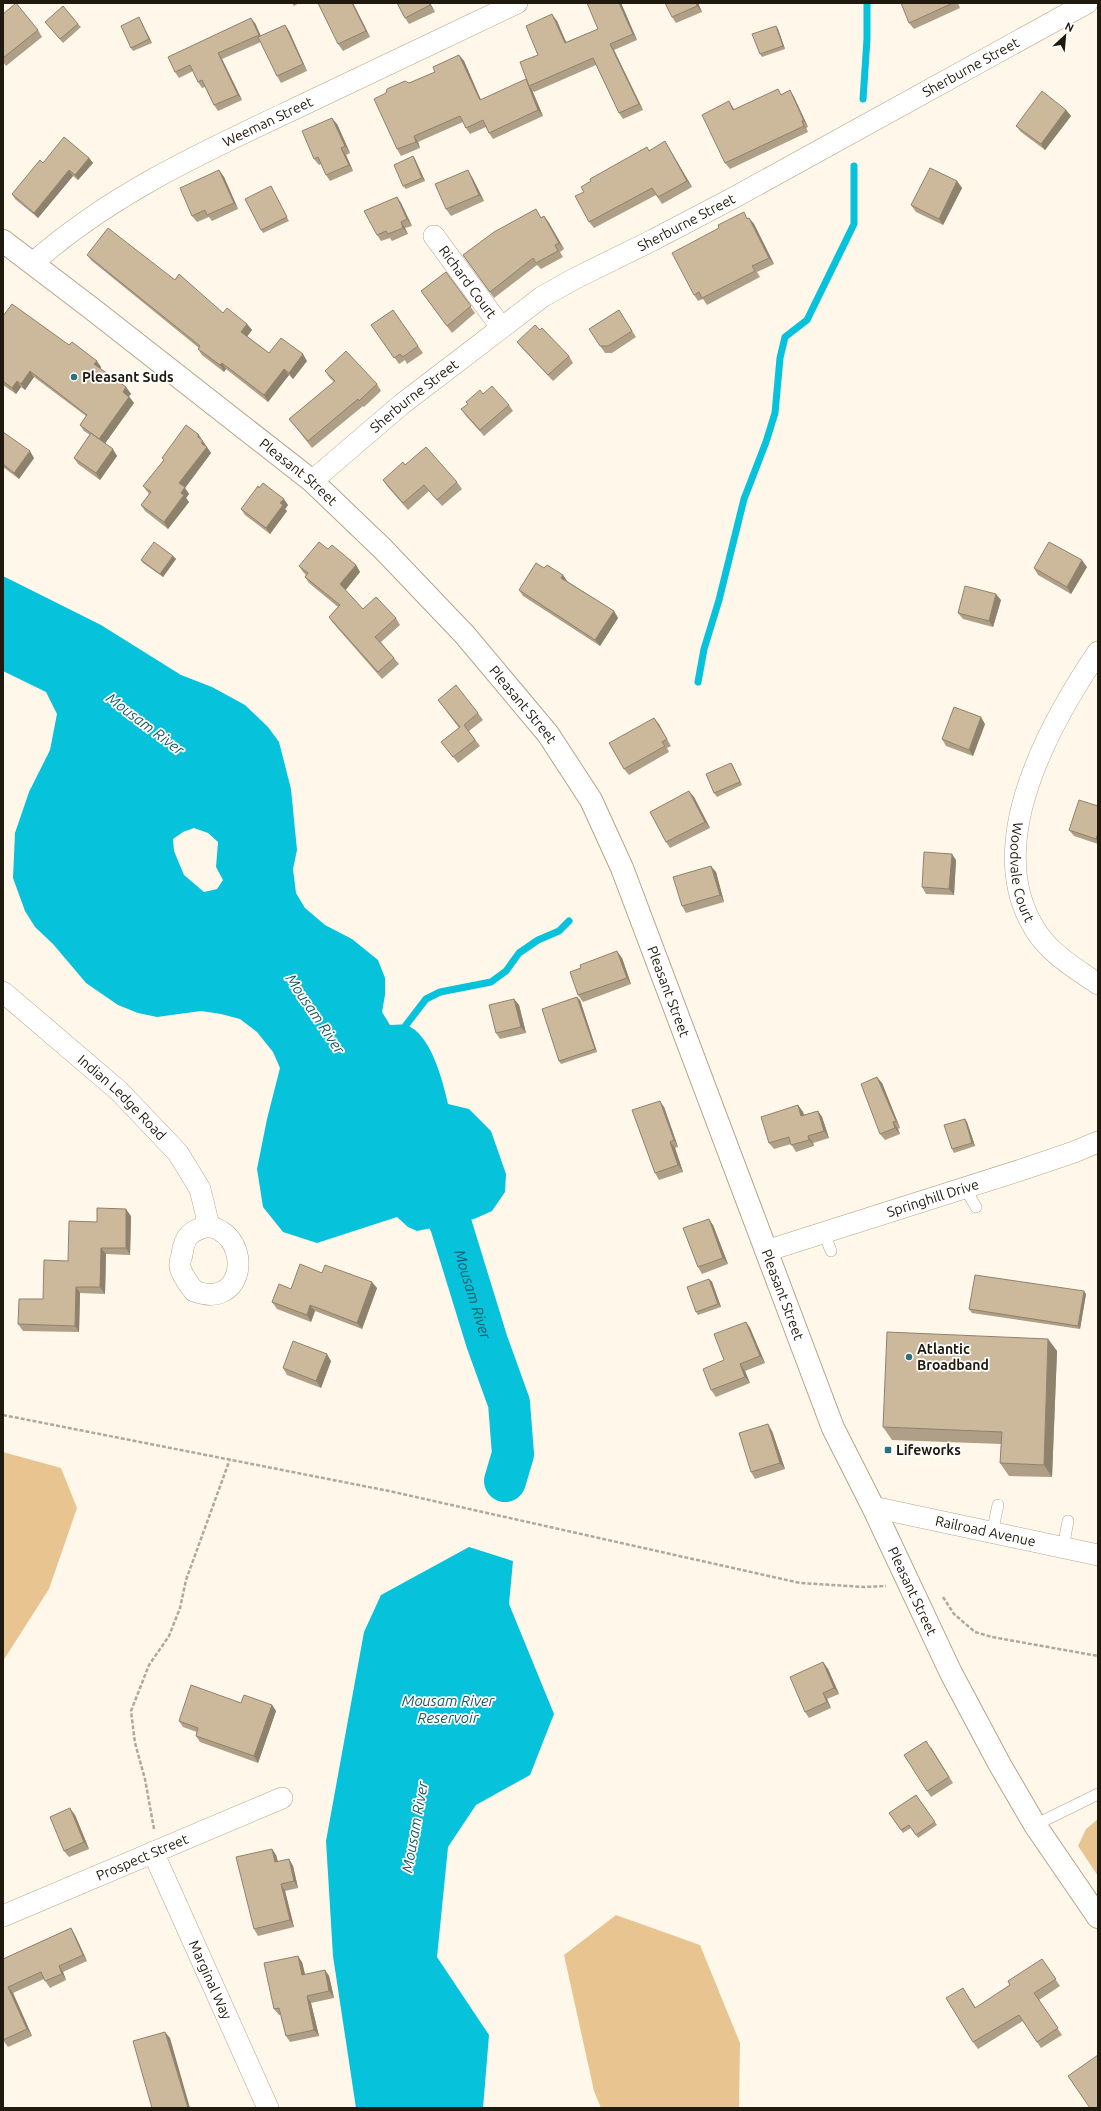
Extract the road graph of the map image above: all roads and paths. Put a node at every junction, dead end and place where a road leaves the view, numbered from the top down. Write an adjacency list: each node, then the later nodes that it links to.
1 (517, 3): 5 (street, Weeman Street)
2 (1087, 3): 6 (street, Sherburne Street)
3 (434, 236): 6 (street, Richard Court)
4 (3, 241): 5 (main road, Pleasant Street)
5 (33, 263): 7 (main road, Pleasant Street)
6 (501, 327): 7 (street, Sherburne Street)
7 (312, 481): 15 (main road, Pleasant Street)
8 (1098, 652): 9 (street, Woodvale Court)
9 (1098, 984)
10 (3, 992): 14 (street, Indian Ledge Road)
11 (1098, 1142): 12 (street, Springhill Drive)
12 (965, 1188): 13 (lane); 15 (street, Springhill Drive)
13 (976, 1207)
14 (209, 1226)
15 (766, 1252): 19 (main road, Pleasant Street)
16 (3, 1414): 17 (path)
17 (230, 1460): 24 (path); 30 (path)
18 (998, 1505): 21 (lane)
19 (873, 1507): 21 (street, Railroad Avenue); 29 (main road, Pleasant Street)
20 (1068, 1521): 22 (lane)
21 (992, 1533): 22 (street, Railroad Avenue)
22 (1063, 1548): 23 (street, Railroad Avenue)
23 (1098, 1555)
24 (800, 1583)
25 (992, 1637): 26 (path)
26 (1098, 1656)
27 (1098, 1794): 29 (lane)
28 (282, 1798): 30 (street, Prospect Street)
29 (1035, 1825): 32 (main road, Pleasant Street)
30 (153, 1852): 31 (street, Prospect Street); 33 (street, Marginal Way)
31 (3, 1916)
32 (1098, 1917)
33 (268, 2108)

